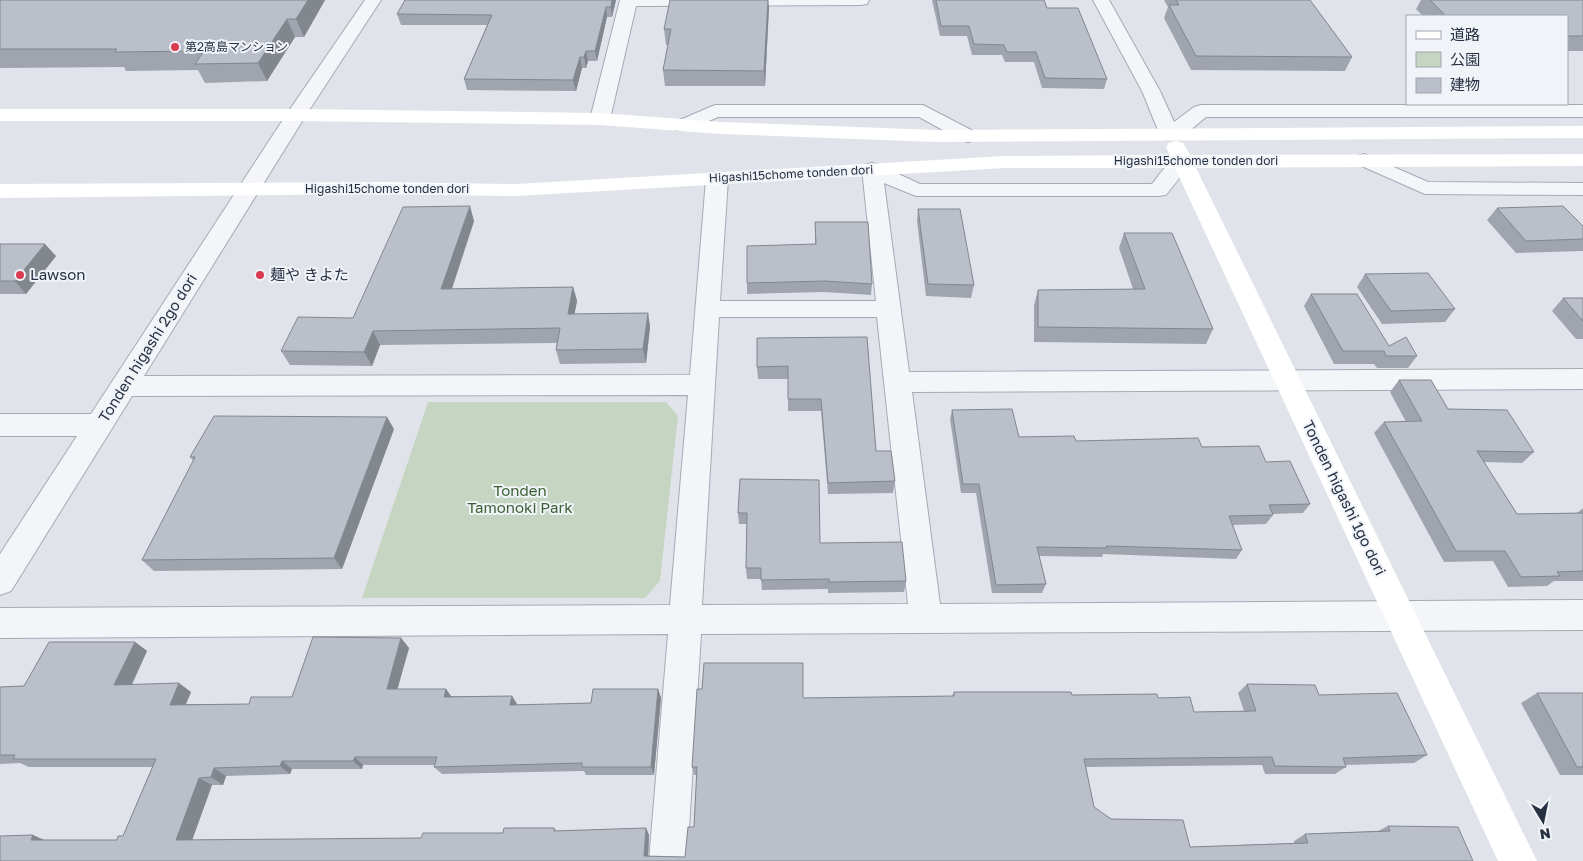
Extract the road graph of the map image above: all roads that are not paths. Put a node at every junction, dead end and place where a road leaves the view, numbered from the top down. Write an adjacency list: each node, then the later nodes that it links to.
1 (373, 0): 7 (street, Tonden higashi 2go dori)
2 (628, 0): 3 (street); 8 (street)
3 (861, 0)
4 (1100, 0): 10 (street)
5 (1583, 111): 10 (street)
6 (0, 115): 7 (street, Higashi15chome tonden dori)
7 (296, 115): 8 (street, Higashi15chome tonden dori); 16 (street, Tonden higashi 2go dori)
8 (600, 119): 10 (street, Higashi15chome tonden dori)
9 (1583, 132): 10 (street, Higashi15chome tonden dori)
10 (1170, 135): 13 (street, Tonden higashi 1go dori)
11 (1364, 160): 12 (street, Higashi15chome tonden dori); 13 (street, Higashi15chome tonden dori); 17 (street)
12 (1583, 160)
13 (1183, 161): 14 (street, Higashi15chome tonden dori); 14 (street); 21 (street, Tonden higashi 1go dori)
14 (872, 170): 15 (street, Higashi15chome tonden dori); 20 (street)
15 (718, 178): 16 (street, Higashi15chome tonden dori); 19 (street)
16 (249, 188): 18 (street, Higashi15chome tonden dori); 25 (street, Tonden higashi 2go dori)
17 (1583, 189)
18 (0, 191)
19 (708, 309): 20 (street); 24 (street)
20 (889, 309): 23 (street)
21 (1287, 379): 22 (street); 23 (street); 30 (street, Tonden higashi 1go dori)
22 (1583, 379)
23 (898, 382): 31 (street)
24 (702, 385): 25 (street); 32 (street)
25 (124, 386): 27 (street, Tonden higashi 2go dori)
26 (0, 425): 27 (street)
27 (99, 425): 28 (street, Tonden higashi 2go dori)
28 (0, 581)
29 (1583, 615): 30 (street)
30 (1401, 616): 31 (street); 35 (street, Tonden higashi 1go dori)
31 (926, 619): 32 (street)
32 (686, 620): 33 (street); 34 (street)
33 (0, 623)
34 (668, 861)
35 (1518, 861)

